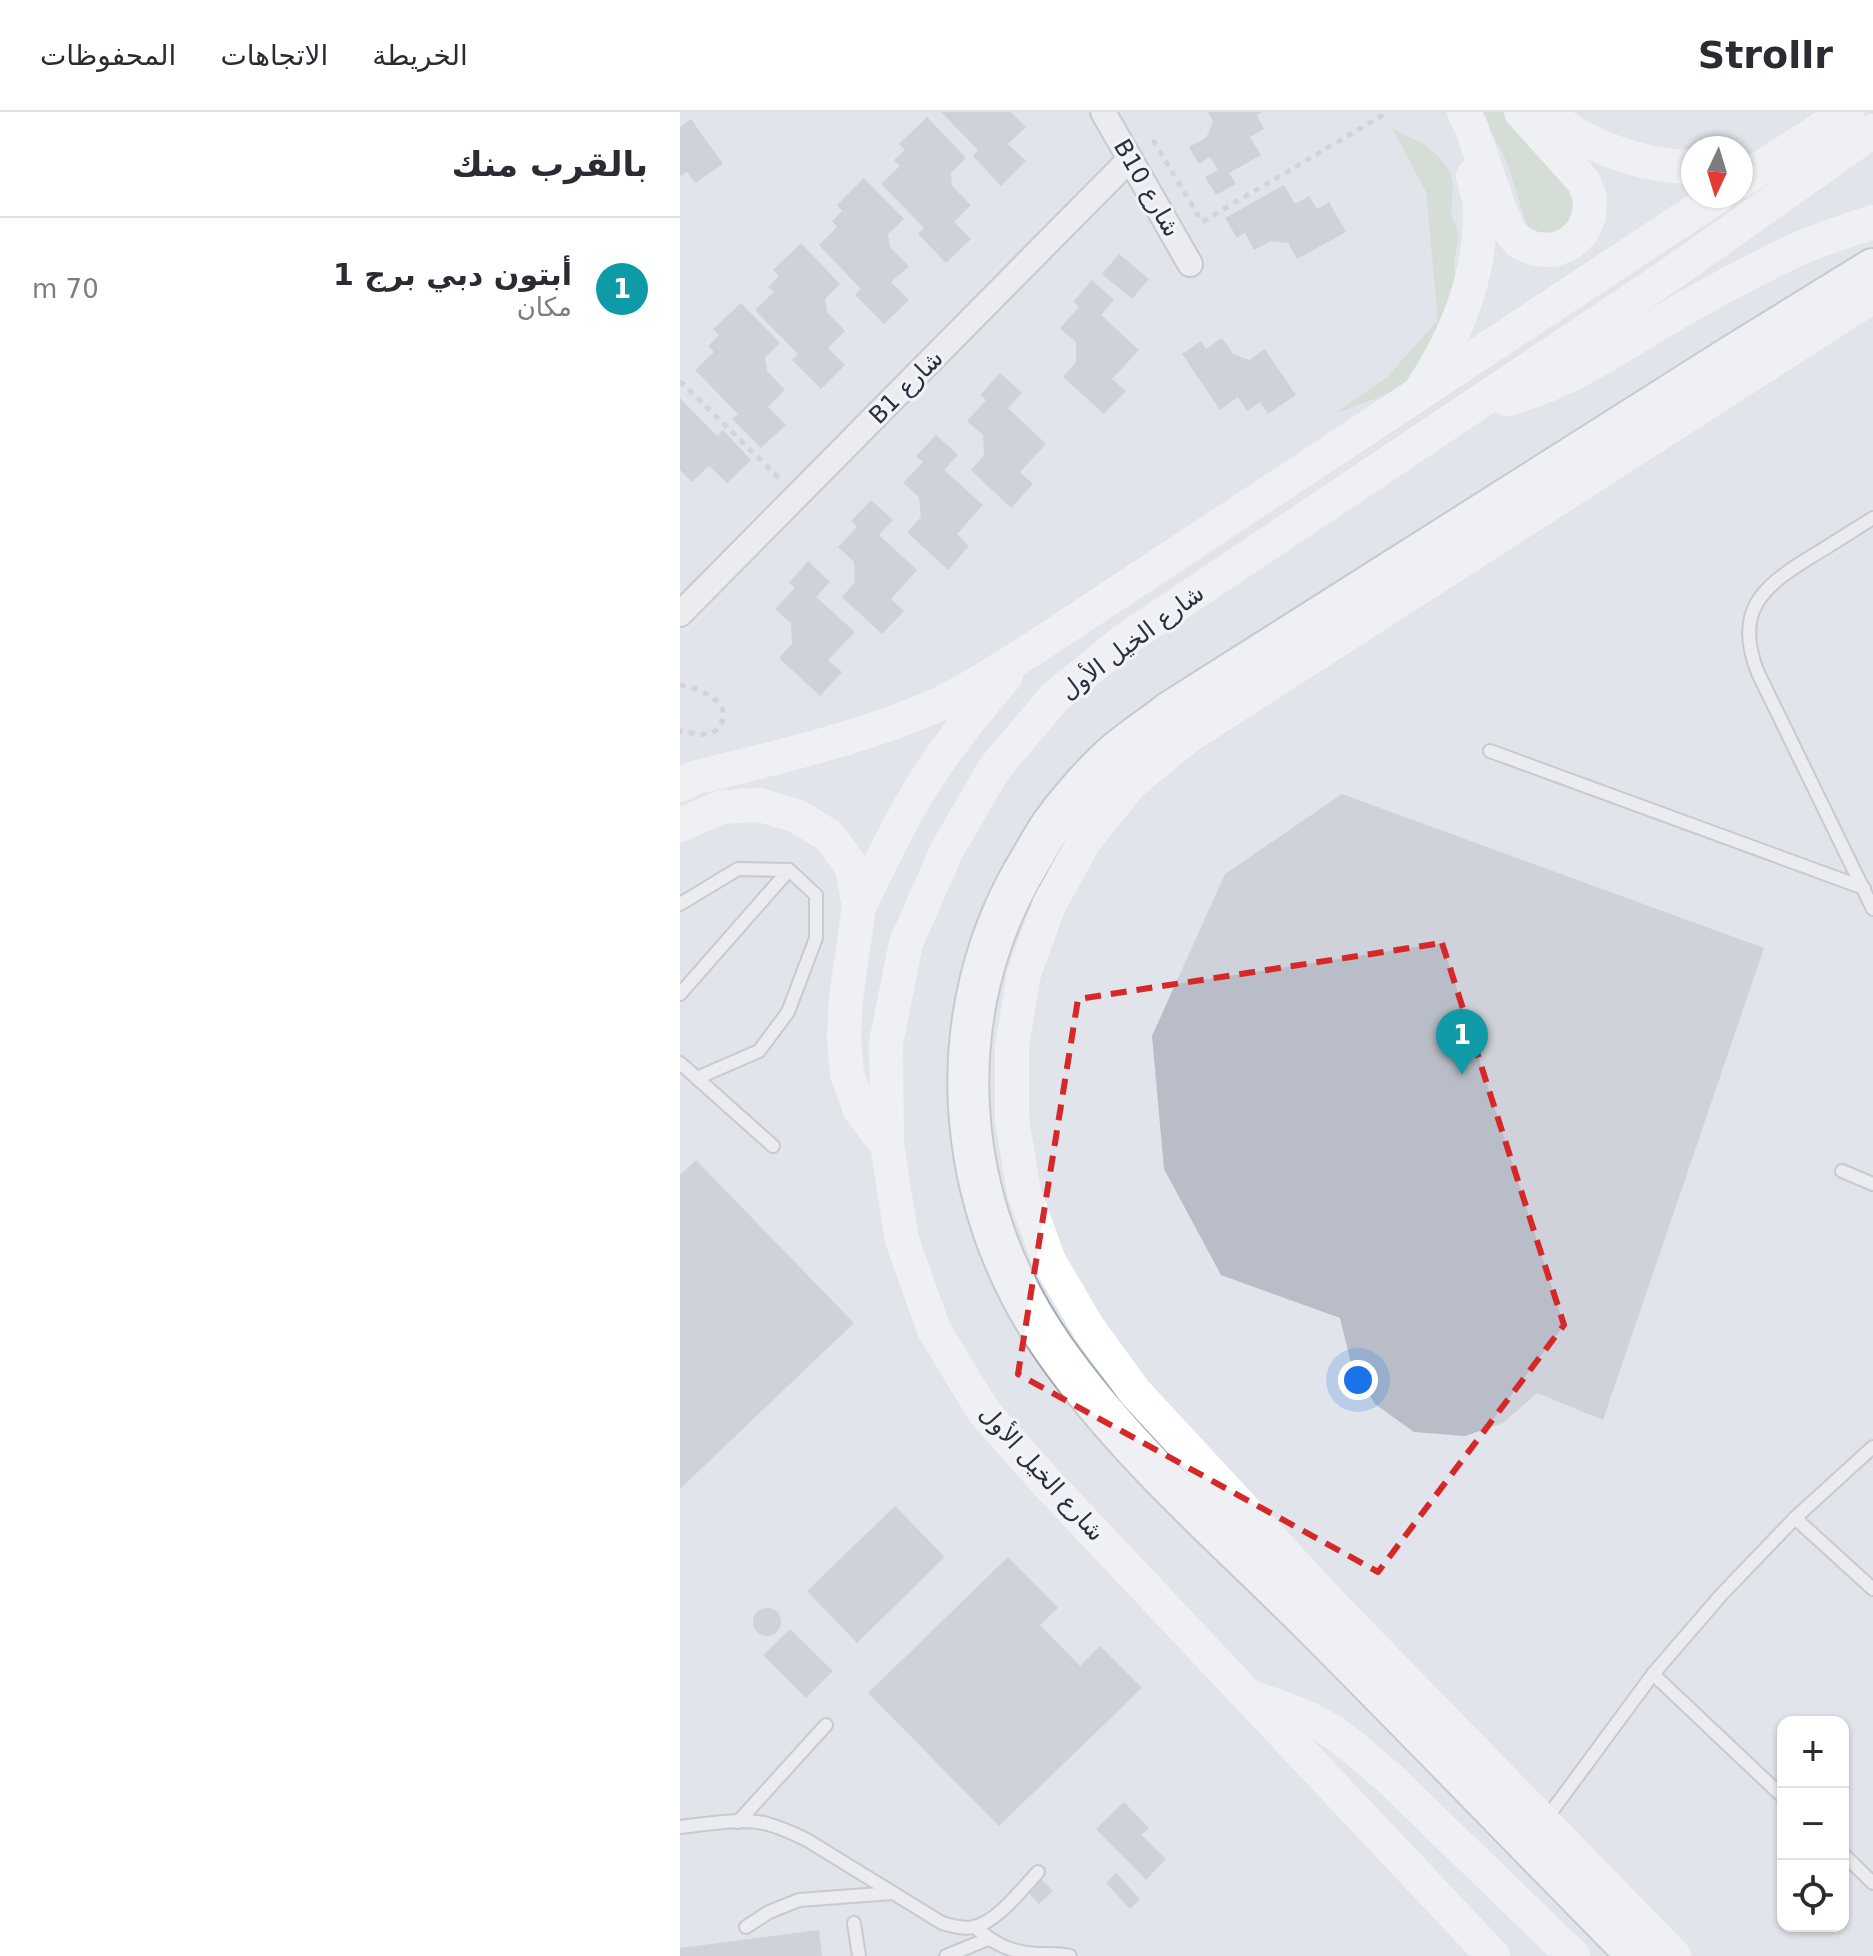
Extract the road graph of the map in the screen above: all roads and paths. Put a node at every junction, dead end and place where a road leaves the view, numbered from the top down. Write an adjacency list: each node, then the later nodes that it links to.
1 (1103, 112): 9 (street, B10 شارع)
2 (1388, 112): 9 (path)
3 (1449, 112): 20 (main road)
4 (1464, 112): 5 (main road)
5 (1521, 112)
6 (1547, 112): 12 (main road)
7 (1847, 112): 10 (main road)
8 (1873, 131): 21 (main road, شارع الخيل الأول)
9 (1125, 150): 16 (street, B10 شارع); 22 (street, B1 شارع)
10 (1775, 159): 11 (main road); 13 (main road)
11 (1753, 163)
12 (1681, 165)
13 (1753, 173)
14 (1700, 208): 20 (main road)
15 (1873, 222): 21 (main road)
16 (1190, 264)
17 (1873, 269): 66 (main road)
18 (1873, 296): 51 (main road)
19 (680, 381): 22 (path)
20 (1419, 392): 25 (main road)
21 (1475, 406): 39 (main road, شارع الخيل الأول)
22 (798, 497): 24 (street, B1 شارع)
23 (1873, 518): 32 (lane)
24 (680, 614)
25 (1028, 652): 29 (main road); 34 (main road)
26 (680, 685): 27 (path)
27 (680, 731)
28 (1490, 751): 32 (lane)
29 (680, 785)
30 (680, 825): 34 (main road)
31 (789, 870): 33 (lane); 36 (lane); 38 (lane)
32 (1864, 888): 35 (lane)
33 (680, 904)
34 (859, 907): 39 (main road)
35 (1873, 909)
36 (680, 994)
37 (680, 1063): 38 (lane)
38 (697, 1078): 40 (lane)
39 (887, 1145): 47 (main road, شارع الخيل الأول)
40 (773, 1146)
41 (1842, 1171): 42 (lane)
42 (1873, 1184)
43 (1873, 1447): 44 (lane)
44 (1795, 1518): 45 (lane); 46 (lane)
45 (1873, 1589)
46 (1653, 1674): 49 (lane); 51 (lane)
47 (1250, 1697): 61 (main road, شارع الخيل الأول); 65 (main road)
48 (826, 1725): 50 (lane)
49 (1777, 1791)
50 (738, 1822): 52 (lane); 56 (lane)
51 (1544, 1823): 67 (main road)
52 (680, 1827)
53 (1849, 1860): 55 (lane)
54 (1038, 1872): 59 (lane)
55 (1873, 1883)
56 (893, 1893): 58 (lane); 59 (lane)
57 (854, 1923): 62 (lane)
58 (746, 1927)
59 (975, 1927): 60 (lane)
60 (988, 1939): 63 (lane); 64 (lane)
61 (1490, 1955)
62 (859, 1956)
63 (946, 1956)
64 (1070, 1956)
65 (1573, 1956)
66 (1638, 1956)
67 (1674, 1956)

